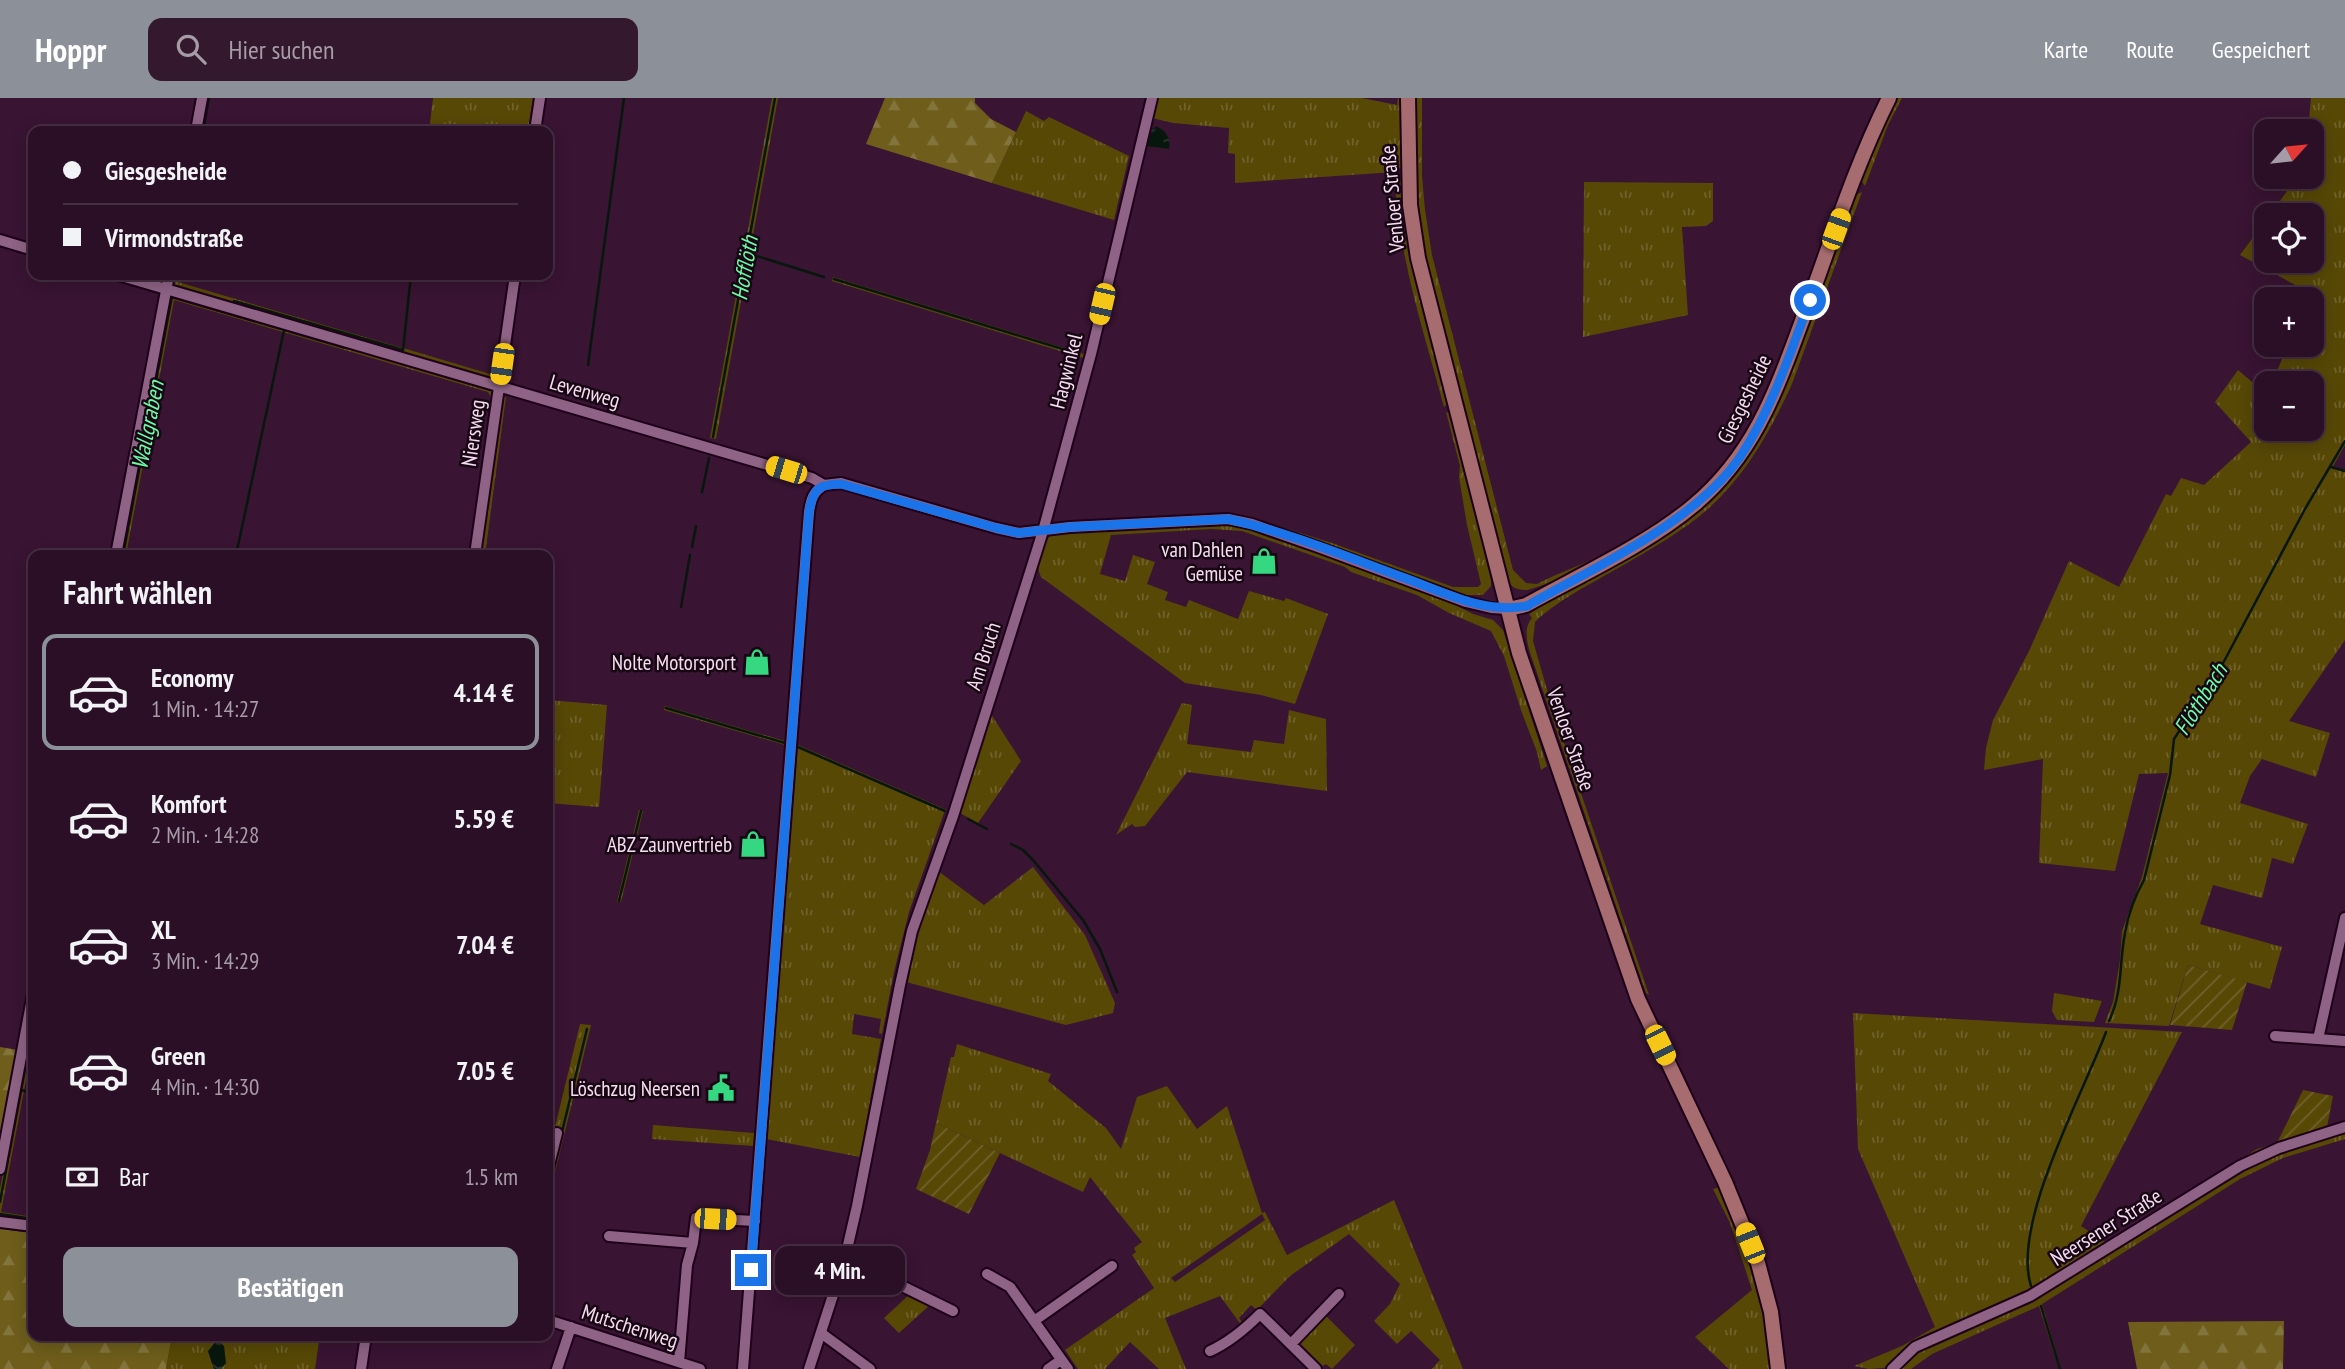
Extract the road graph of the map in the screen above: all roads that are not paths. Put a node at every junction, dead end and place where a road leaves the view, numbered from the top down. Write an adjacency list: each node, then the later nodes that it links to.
1 (202, 98): 6 (street)
2 (540, 98): 7 (street)
3 (1152, 98): 16 (street, Hagwinkel)
4 (1408, 98): 19 (main road, Venloer Straße)
5 (1889, 98): 19 (main road, Giesgesheide)
6 (197, 126)
7 (536, 126)
8 (0, 240): 9 (street)
9 (28, 248)
10 (135, 280): 13 (street, Levenweg)
11 (168, 280): 13 (street)
12 (514, 280): 14 (street, Niersweg)
13 (166, 289): 14 (street, Levenweg); 17 (street)
14 (499, 386): 15 (street, Levenweg); 18 (street, Niersweg)
15 (824, 485): 16 (street, Levenweg); 29 (street)
16 (1043, 531): 19 (street); 34 (street, Am Bruch)
17 (117, 550)
18 (476, 550)
19 (1508, 609): 56 (main road, Venloer Straße)
20 (2345, 918): 23 (street)
21 (28, 1020): 28 (street)
22 (2275, 1036): 23 (street)
23 (2318, 1039): 24 (street)
24 (2345, 1041)
25 (2345, 1127): 57 (street, Neersener Straße)
26 (557, 1133): 27 (street)
27 (553, 1149)
28 (0, 1169)
29 (755, 1221): 33 (street); 51 (street)
30 (0, 1222): 31 (street)
31 (28, 1225)
32 (609, 1236): 33 (street)
33 (693, 1243): 46 (street)
34 (845, 1258): 38 (street); 42 (street, Am Bruch)
35 (1112, 1266): 39 (street)
36 (987, 1274): 39 (street)
37 (1339, 1294): 44 (street)
38 (953, 1311)
39 (1034, 1321): 47 (street)
40 (553, 1322): 41 (street, Mutschenweg)
41 (571, 1327): 46 (street, Mutschenweg); 49 (street)
42 (821, 1334): 52 (street, Am Bruch); 53 (street)
43 (365, 1341): 48 (street)
44 (1291, 1344): 45 (street); 55 (street)
45 (1210, 1351)
46 (679, 1362): 50 (street, Mutschenweg)
47 (1064, 1364): 54 (street)
48 (361, 1369)
49 (557, 1369)
50 (699, 1369)
51 (743, 1369)
52 (809, 1369)
53 (870, 1369)
54 (1048, 1369)
55 (1316, 1369)
56 (1778, 1369)
57 (1892, 1369)

